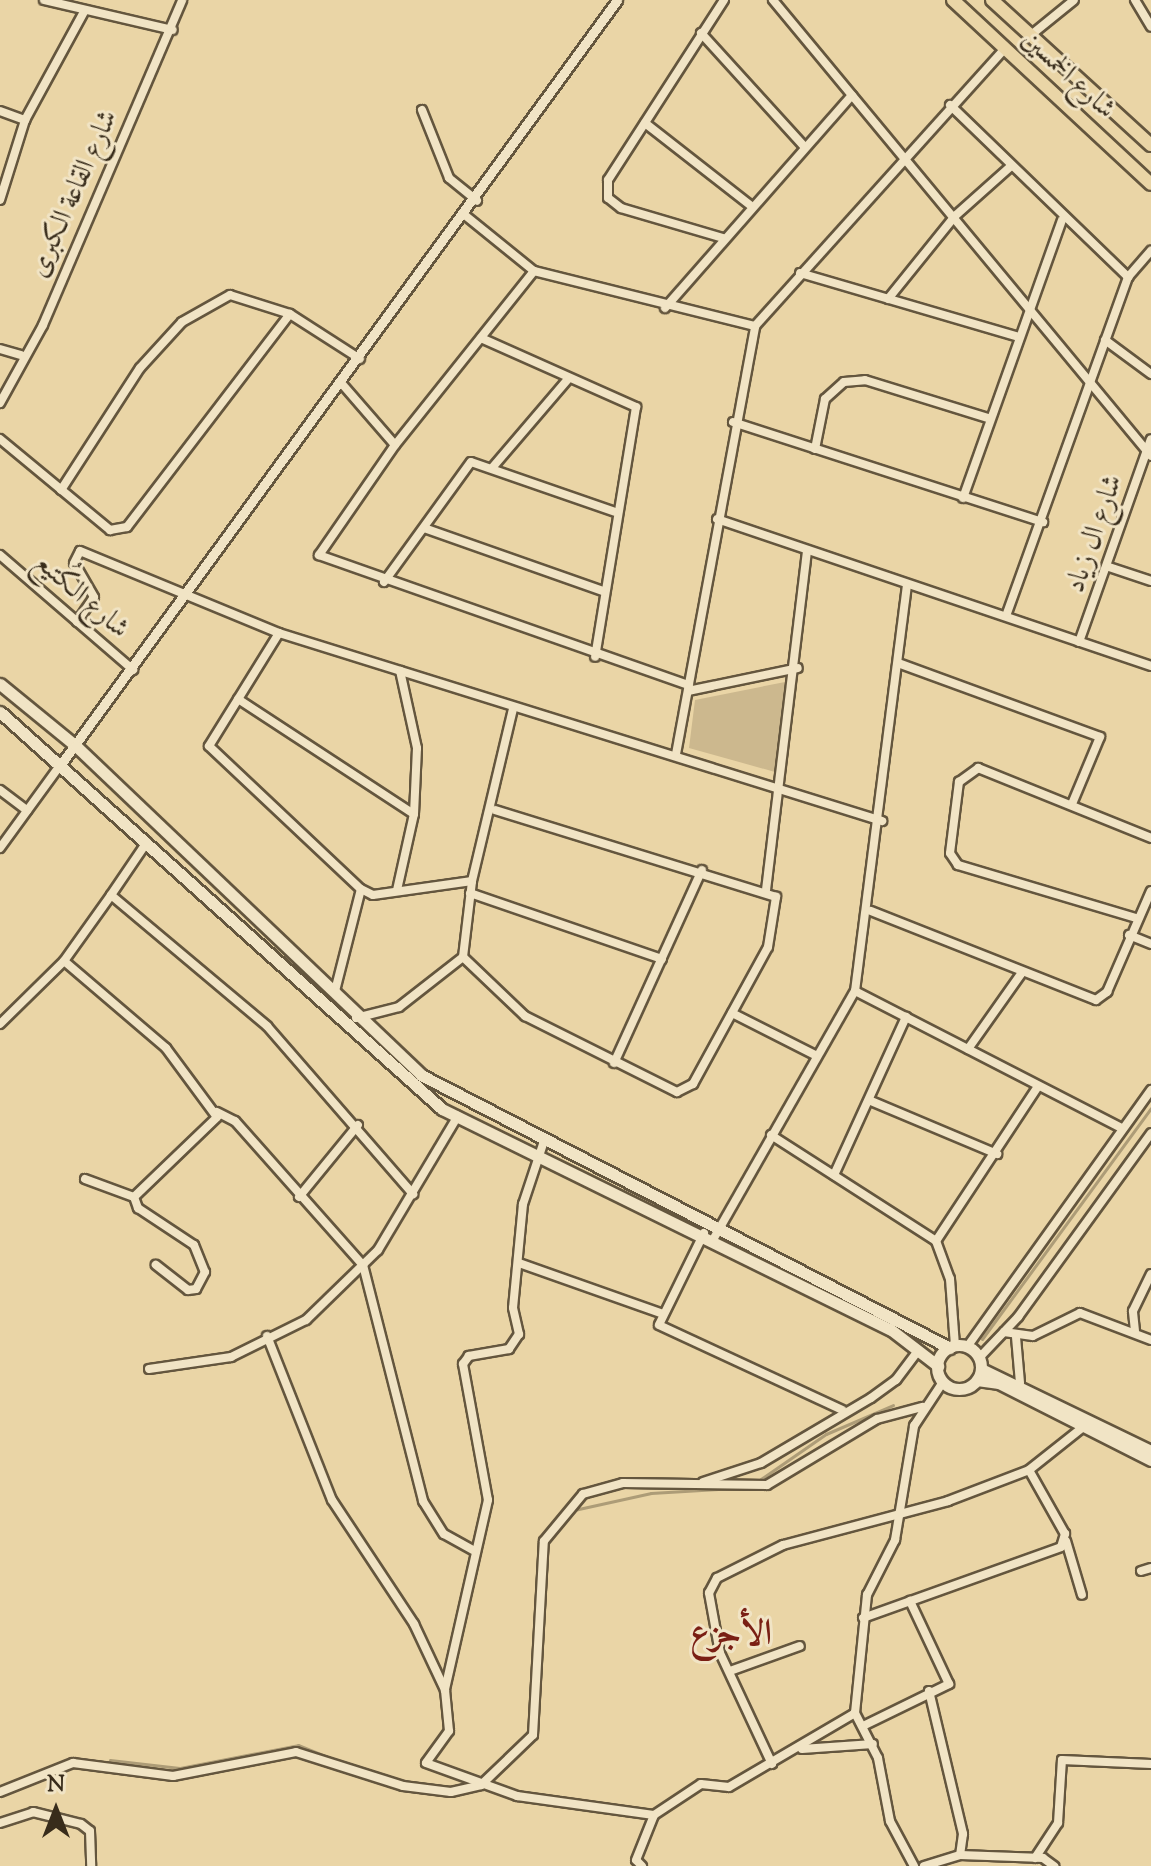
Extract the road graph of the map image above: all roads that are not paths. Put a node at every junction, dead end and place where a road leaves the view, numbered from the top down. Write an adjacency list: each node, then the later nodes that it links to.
1 (44, 0): 10 (street)
2 (182, 0): 12 (street, شارع القاعة الكبرى)
3 (617, 0): 28 (street)
4 (724, 0): 13 (street)
5 (773, 0): 16 (street)
6 (953, 0): 15 (main road, شارع الخمسين)
7 (1074, 0): 14 (street)
8 (1135, 0): 11 (street)
9 (993, 1): 14 (main road, شارع الخمسين)
10 (84, 12): 12 (street); 20 (street)
11 (1151, 27)
12 (173, 30): 47 (street, شارع القاعة الكبرى)
13 (701, 33): 21 (street); 22 (street)
14 (1031, 35): 23 (main road, شارع الخمسين)
15 (1004, 49): 17 (street); 26 (main road, شارع الخمسين)
16 (852, 95): 22 (street); 24 (street)
17 (950, 105): 24 (street); 25 (street)
18 (422, 110): 28 (street)
19 (0, 111): 20 (street)
20 (25, 120): 27 (street)
21 (645, 123): 29 (street); 33 (street)
22 (803, 145): 29 (street)
23 (1151, 145)
24 (903, 157): 31 (street); 36 (street)
25 (1010, 167): 31 (street); 32 (street)
26 (1151, 184)
27 (0, 200)
28 (477, 201): 30 (street)
29 (750, 205): 33 (street)
30 (466, 216): 35 (street); 48 (street)
31 (955, 216): 38 (street); 39 (street)
32 (1062, 220): 37 (street); 39 (street)
33 (723, 238): 40 (street)
34 (1151, 251): 37 (street)
35 (534, 271): 40 (street); 44 (street)
36 (800, 273): 38 (street); 42 (street)
37 (1128, 277): 45 (street)
38 (888, 299): 43 (street)
39 (1029, 301): 43 (street); 50 (street)
40 (665, 308): 42 (street)
41 (290, 314): 48 (street); 62 (street); 62 (street)
42 (755, 326): 55 (street)
43 (1016, 336): 54 (street)
44 (481, 338): 51 (street); 58 (street)
45 (1105, 340): 49 (street); 50 (street)
46 (0, 349): 47 (street)
47 (21, 355): 53 (street, شارع القاعة الكبرى)
48 (361, 359): 52 (street)
49 (1151, 374)
50 (1090, 378): 60 (street); 66 (street)
51 (568, 379): 61 (street); 64 (street)
52 (343, 385): 58 (street); 75 (street)
53 (0, 403)
54 (988, 418): 59 (street); 63 (street)
55 (733, 422): 59 (street); 65 (street)
56 (0, 439): 62 (street)
57 (1151, 439): 60 (street, شارع ال زياد)
58 (395, 445): 72 (street)
59 (815, 449): 63 (street)
60 (1149, 453): 70 (street, شارع ال زياد)
61 (492, 468): 64 (street); 67 (street)
62 (61, 490)
63 (963, 498): 66 (street)
64 (615, 512): 74 (street)
65 (717, 519): 68 (street); 87 (street)
66 (1043, 522): 76 (street)
67 (424, 528): 72 (street); 74 (street)
68 (807, 550): 73 (street); 83 (street)
69 (0, 555): 77 (street, شارع الكُتيع)
70 (1109, 567): 71 (street); 79 (street, شارع ال زياد)
71 (1151, 581)
72 (384, 582): 80 (street)
73 (907, 585): 76 (street); 81 (street)
74 (603, 591): 80 (street)
75 (189, 595): 77 (street); 78 (street); 84 (street)
76 (1006, 616): 79 (street)
77 (77, 622): 84 (street, شارع الكُتيع)
78 (279, 633): 85 (street); 88 (street)
79 (1079, 642): 82 (street)
80 (595, 657): 87 (street)
81 (898, 663): 96 (street); 100 (street)
82 (1151, 666)
83 (798, 668): 87 (street); 94 (street)
84 (133, 670): 91 (street)
85 (400, 671): 89 (street); 99 (street)
86 (0, 684): 91 (main road)
87 (688, 688): 92 (street)
88 (238, 699): 99 (street); 106 (street)
89 (513, 709): 92 (street); 98 (street)
90 (0, 712): 93 (main road)
91 (76, 746): 93 (street); 120 (main road)
92 (676, 754): 94 (street)
93 (61, 764): 97 (street); 102 (main road)
94 (782, 788): 100 (street); 108 (street)
95 (0, 790): 97 (street)
96 (1072, 804): 101 (street); 113 (street)
97 (27, 810): 103 (street)
98 (495, 810): 104 (street); 105 (street)
99 (414, 814): 107 (street)
100 (882, 821): 112 (street)
101 (1151, 838)
102 (147, 842): 111 (street); 126 (main road)
103 (0, 848)
104 (702, 870): 108 (street); 117 (street)
105 (472, 881): 107 (street); 110 (street)
106 (361, 889): 107 (street); 120 (street)
107 (397, 890)
108 (766, 890): 122 (street)
109 (1151, 891): 113 (street)
110 (470, 893): 116 (street); 117 (street)
111 (111, 895): 118 (street); 135 (street)
112 (871, 911): 119 (street); 121 (street)
113 (1136, 918): 114 (street)
114 (1129, 935): 115 (street); 119 (street)
115 (1151, 944)
116 (463, 957): 123 (street); 129 (street)
117 (662, 959): 129 (street)
118 (64, 961): 125 (street); 133 (street)
119 (1021, 974): 127 (street)
120 (335, 991): 123 (main road)
121 (855, 991): 124 (street); 128 (street)
122 (732, 1013): 128 (street); 129 (street)
123 (361, 1015): 126 (street); 139 (main road)
124 (906, 1017): 127 (street); 132 (street)
125 (0, 1024)
126 (350, 1024): 134 (main road)
127 (968, 1049): 130 (street)
128 (817, 1056): 138 (street)
129 (614, 1063)
130 (1037, 1088): 136 (street); 141 (street)
131 (1151, 1090): 136 (street)
132 (871, 1101): 141 (street); 142 (street)
133 (217, 1112): 145 (street); 146 (street)
134 (458, 1116): 140 (main road); 144 (street)
135 (358, 1125): 144 (street); 146 (street)
136 (1123, 1129): 160 (street)
137 (1151, 1133): 156 (street)
138 (771, 1135): 142 (street); 147 (street)
139 (545, 1138): 140 (street); 147 (main road)
140 (540, 1151): 148 (main road); 150 (street)
141 (997, 1154): 149 (street)
142 (834, 1175): 149 (street)
143 (85, 1179): 145 (street)
144 (413, 1194): 152 (street)
145 (134, 1197): 151 (street)
146 (299, 1197): 152 (street)
147 (722, 1225): 148 (street); 160 (main road)
148 (709, 1235): 154 (street); 161 (main road)
149 (936, 1241): 160 (street)
150 (519, 1263): 154 (street); 176 (street)
151 (156, 1265)
152 (363, 1265): 157 (street); 176 (street)
153 (1151, 1274): 155 (street)
154 (660, 1313): 168 (street)
155 (1135, 1331): 158 (street); 159 (street)
156 (1004, 1332): 158 (street); 164 (street)
157 (267, 1336): 163 (street); 184 (street)
158 (1016, 1337): 166 (street)
159 (1151, 1340)
160 (957, 1347): 162 (main road); 164 (main road)
161 (918, 1351): 162 (main road); 168 (street)
162 (938, 1366): 165 (main road)
163 (149, 1369)
164 (979, 1369): 165 (main road); 166 (main road); 169 (main road)
165 (943, 1382): 167 (street)
166 (1020, 1383): 170 (main road)
167 (922, 1407): 173 (street); 174 (street)
168 (842, 1410): 173 (street)
169 (1083, 1427): 171 (main road); 172 (street)
170 (1151, 1451)
171 (1151, 1460)
172 (1029, 1470): 174 (street); 175 (street)
173 (703, 1483): 192 (street)
174 (901, 1514): 181 (street); 183 (street)
175 (1066, 1541): 179 (street); 180 (street)
176 (473, 1550): 184 (street)
177 (1151, 1568): 178 (street)
178 (1141, 1571)
179 (1082, 1595)
180 (910, 1601): 181 (street); 185 (street)
181 (863, 1618): 186 (street)
182 (800, 1646): 183 (street)
183 (730, 1671): 190 (street)
184 (445, 1690): 192 (street)
185 (929, 1691): 187 (street); 196 (street)
186 (855, 1713): 187 (street); 189 (street)
187 (863, 1726): 188 (street)
188 (873, 1744): 189 (street); 200 (street)
189 (802, 1749): 190 (street)
190 (772, 1764): 194 (street)
191 (1151, 1764): 197 (street)
192 (481, 1785): 193 (street); 194 (street)
193 (0, 1792)
194 (654, 1815): 198 (street)
195 (0, 1823): 199 (street)
196 (960, 1855): 197 (street); 201 (street)
197 (1035, 1858): 202 (street)
198 (636, 1864)
199 (91, 1866)
200 (914, 1866)
201 (924, 1866)
202 (1054, 1866)

